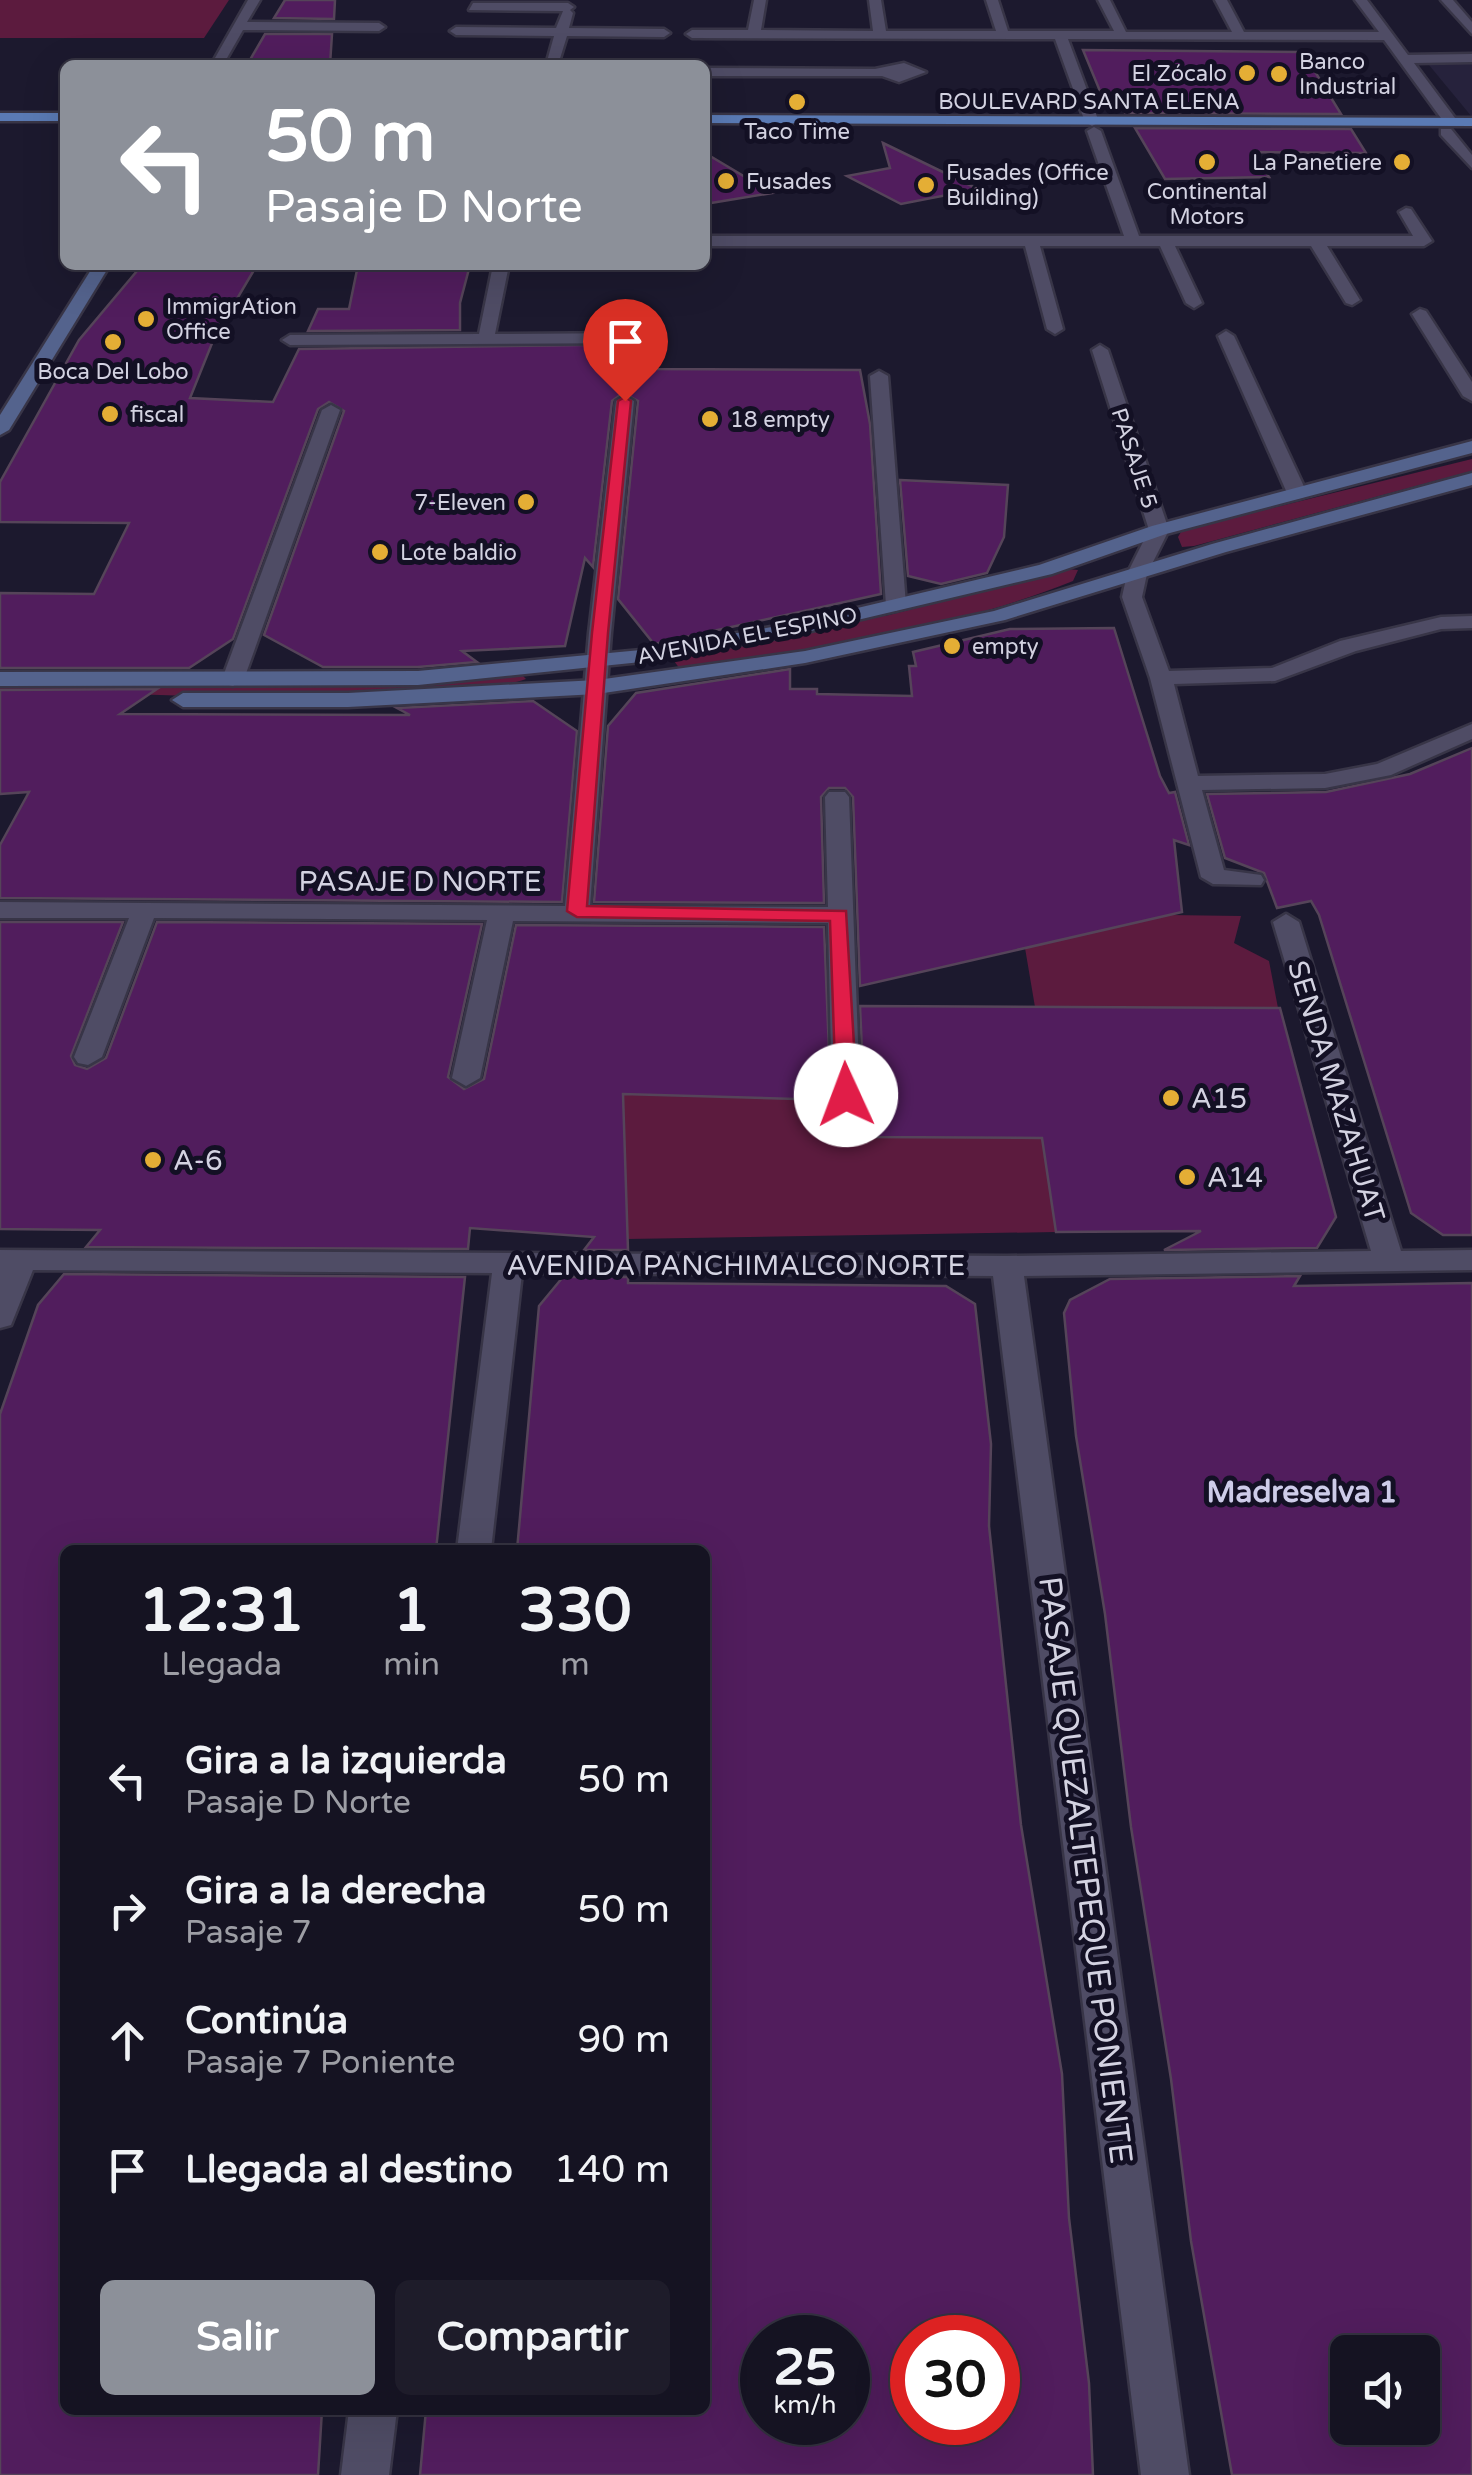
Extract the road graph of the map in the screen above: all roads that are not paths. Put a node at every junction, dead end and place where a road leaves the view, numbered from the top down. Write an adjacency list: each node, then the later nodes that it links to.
1 (254, 0): 11 (street)
2 (760, 0): 18 (street)
3 (875, 0): 19 (street)
4 (992, 0): 20 (street)
5 (1104, 0): 22 (street)
6 (1221, 0): 23 (street)
7 (1361, 0): 24 (street)
8 (1447, 0): 13 (street)
9 (569, 4): 10 (street); 15 (street)
10 (473, 7)
11 (241, 26): 12 (street); 27 (street)
12 (379, 27)
13 (1472, 30)
14 (456, 31): 15 (street)
15 (562, 31): 16 (street); 28 (street)
16 (664, 33)
17 (692, 34): 18 (street)
18 (754, 34): 19 (street)
19 (880, 35): 20 (street)
20 (1002, 35): 21 (street)
21 (1060, 35): 22 (street); 35 (street)
22 (1122, 35): 23 (street)
23 (1240, 36): 24 (street)
24 (1388, 36): 26 (street)
25 (1472, 58): 26 (street)
26 (1406, 59): 37 (street)
27 (219, 60)
28 (553, 60)
29 (710, 72): 30 (street)
30 (880, 73)
31 (0, 116): 33 (main road)
32 (710, 120): 35 (main road, BOULEVARD SANTA ELENA)
33 (60, 122)
34 (60, 124): 36 (main road)
35 (1093, 126): 37 (main road, BOULEVARD SANTA ELENA); 37 (main road, BOULEVARD SANTA ELENA); 39 (main road, BOULEVARD SANTA ELENA); 43 (street)
36 (0, 127)
37 (1448, 127): 38 (main road, BOULEVARD SANTA ELENA); 40 (street)
38 (1472, 127)
39 (710, 130)
40 (1472, 164)
41 (1406, 212): 46 (street)
42 (1031, 240): 43 (street); 45 (street); 52 (street)
43 (1133, 240): 44 (street)
44 (1165, 240): 46 (street); 50 (street)
45 (710, 241)
46 (1316, 241): 49 (street)
47 (99, 270): 62 (main road)
48 (501, 270): 55 (street)
49 (1352, 300)
50 (1194, 304)
51 (1420, 314): 59 (street)
52 (1055, 329)
53 (1226, 336): 65 (street)
54 (638, 338): 55 (street)
55 (486, 339): 56 (street)
56 (290, 340)
57 (1100, 350): 66 (street, PASAJE 5)
58 (879, 376): 68 (street)
59 (1472, 396)
60 (625, 401): 70 (street)
61 (331, 410): 73 (street)
62 (0, 430)
63 (1472, 447): 65 (main road, AVENIDA EL ESPINO)
64 (1472, 480): 67 (main road, AVENIDA EL ESPINO)
65 (1297, 493): 66 (main road, AVENIDA EL ESPINO)
66 (1159, 530): 67 (street, PASAJE 5); 68 (main road, AVENIDA EL ESPINO)
67 (1137, 574): 70 (main road, AVENIDA EL ESPINO); 72 (street)
68 (896, 605): 70 (main road, AVENIDA EL ESPINO)
69 (1472, 622): 72 (street)
70 (597, 675): 73 (main road, AVENIDA EL ESPINO); 74 (main road, AVENIDA EL ESPINO); 81 (street)
71 (0, 678): 73 (main road, AVENIDA EL ESPINO)
72 (1161, 678): 76 (street)
73 (233, 679)
74 (0, 700)
75 (1472, 731): 76 (street)
76 (1188, 782): 78 (street)
77 (837, 798): 83 (street)
78 (1252, 880)
79 (0, 910): 80 (street, PASAJE D NORTE)
80 (144, 911): 82 (street, PASAJE D NORTE); 85 (street)
81 (577, 911): 82 (street, PASAJE D NORTE); 83 (street, PASAJE D NORTE)
82 (502, 912): 86 (street)
83 (839, 915): 87 (street)
84 (1286, 922): 88 (street, SENDA MAZAHUAT)
85 (88, 1057)
86 (466, 1078)
87 (846, 1095)
88 (1388, 1259): 90 (street, AVENIDA PANCHIMALCO NORTE); 92 (street, AVENIDA PANCHIMALCO NORTE)
89 (11, 1260): 91 (street, AVENIDA PANCHIMALCO NORTE); 93 (street)
90 (1472, 1260)
91 (508, 1264): 92 (street, AVENIDA PANCHIMALCO NORTE); 94 (street)
92 (1007, 1266): 97 (street, PASAJE QUEZALTEPEQUE PONIENTE)
93 (0, 1317)
94 (475, 1545)
95 (372, 2415): 96 (street)
96 (365, 2475)
97 (1165, 2475)

